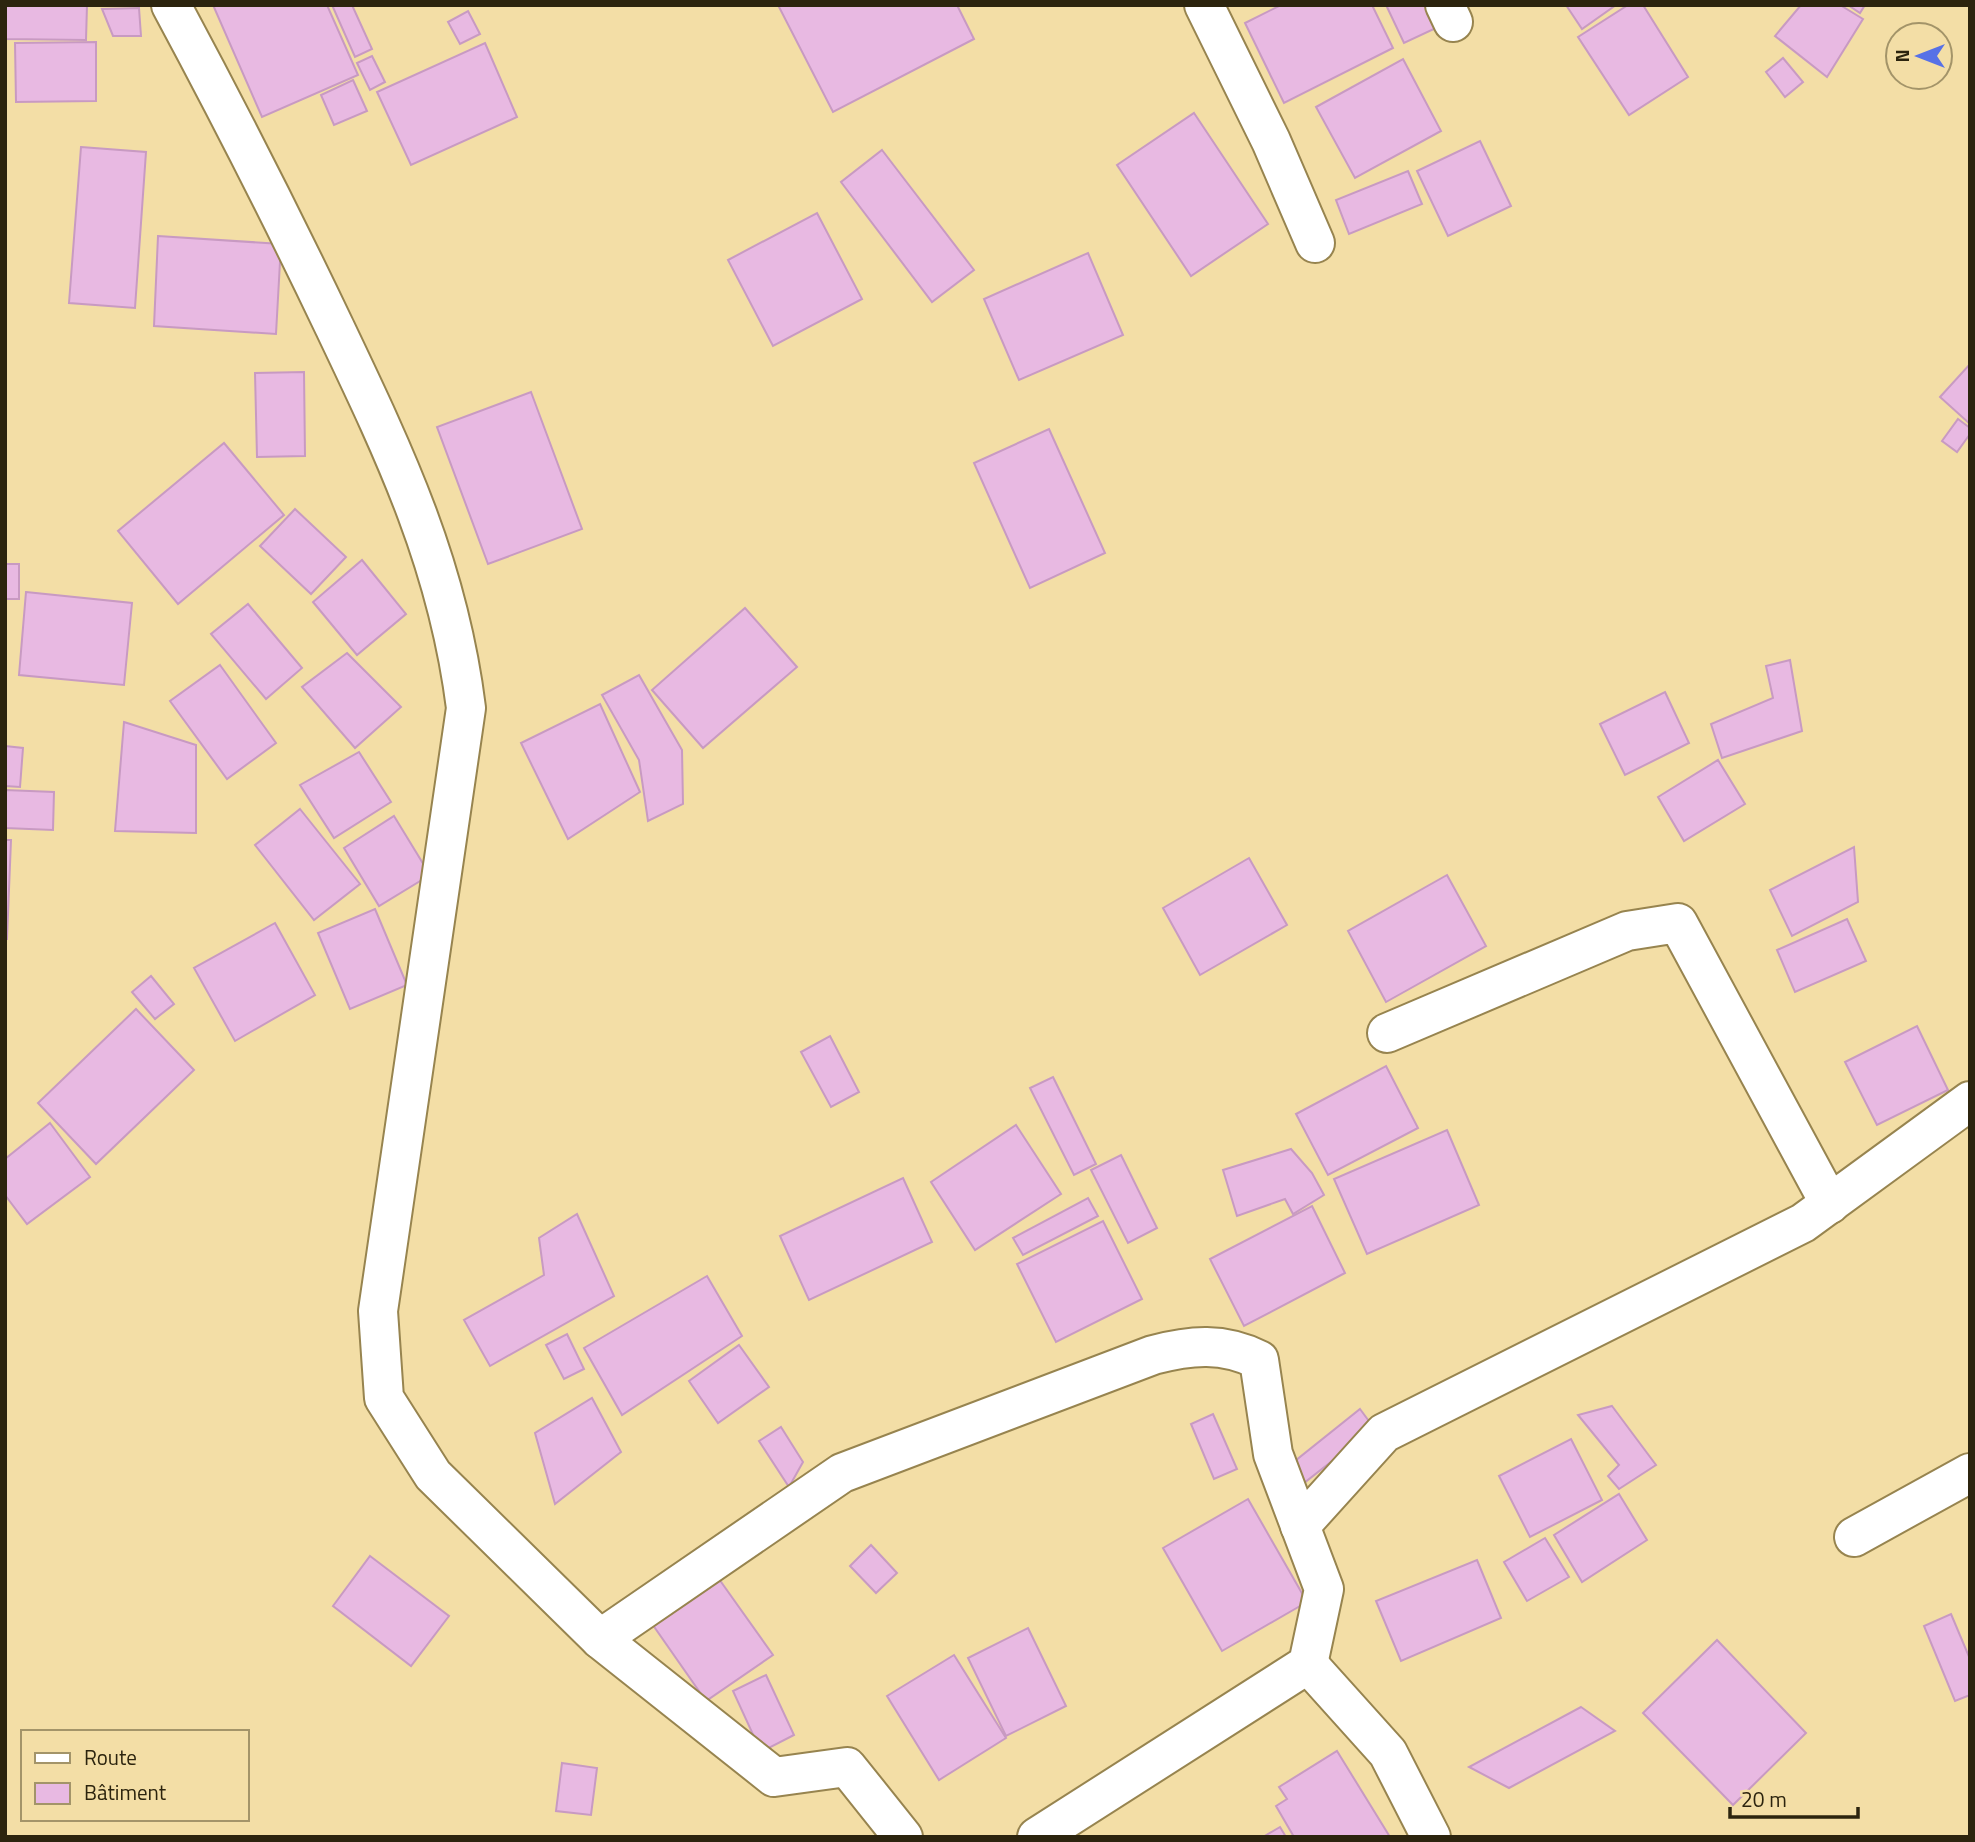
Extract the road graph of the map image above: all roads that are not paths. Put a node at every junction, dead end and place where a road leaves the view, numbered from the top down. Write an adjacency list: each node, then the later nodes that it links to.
1 (171, 5): 10 (street)
2 (1204, 5): 3 (street)
3 (1315, 243)
4 (1387, 1033): 6 (street)
5 (1970, 1101): 6 (street)
6 (1830, 1204): 8 (street)
7 (1970, 1473): 9 (street)
8 (1300, 1526): 10 (street); 11 (street)
9 (1854, 1537)
10 (600, 1639): 12 (street)
11 (1308, 1664): 13 (street); 14 (street)
12 (903, 1837)
13 (1037, 1837)
14 (1431, 1837)

